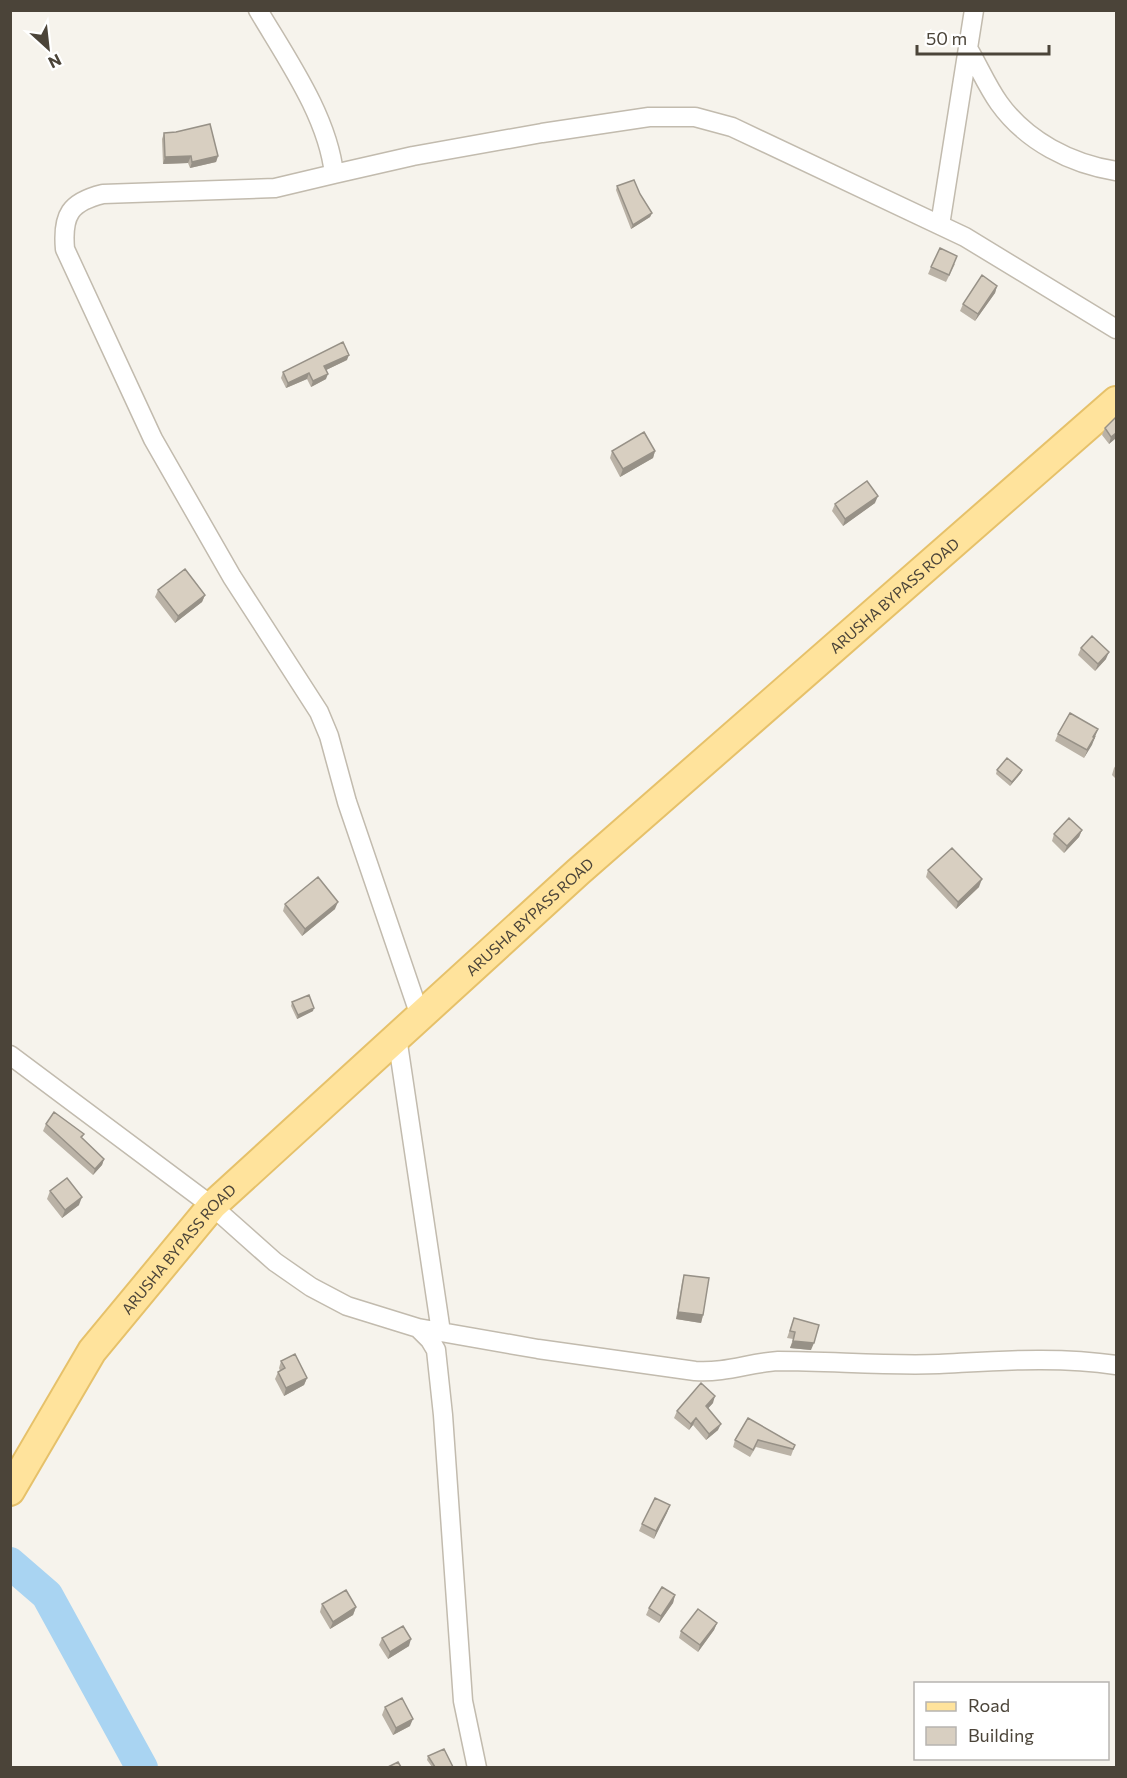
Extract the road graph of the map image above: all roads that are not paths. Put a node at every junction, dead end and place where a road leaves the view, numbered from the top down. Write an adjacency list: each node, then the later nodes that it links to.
1 (258, 10): 5 (street)
2 (974, 10): 3 (street)
3 (969, 50): 4 (street); 6 (street)
4 (1116, 171)
5 (334, 174): 6 (street); 9 (street)
6 (940, 225): 7 (street)
7 (1116, 329)
8 (1116, 401): 9 (main road, ARUSHA BYPASS ROAD)
9 (420, 1016): 10 (main road, ARUSHA BYPASS ROAD)
10 (397, 1037): 12 (main road, ARUSHA BYPASS ROAD); 14 (street)
11 (10, 1055): 12 (street)
12 (212, 1206): 13 (street); 16 (main road, ARUSHA BYPASS ROAD)
13 (418, 1328): 14 (street); 17 (street)
14 (441, 1332): 15 (street)
15 (1116, 1365)
16 (10, 1491)
17 (477, 1767)

